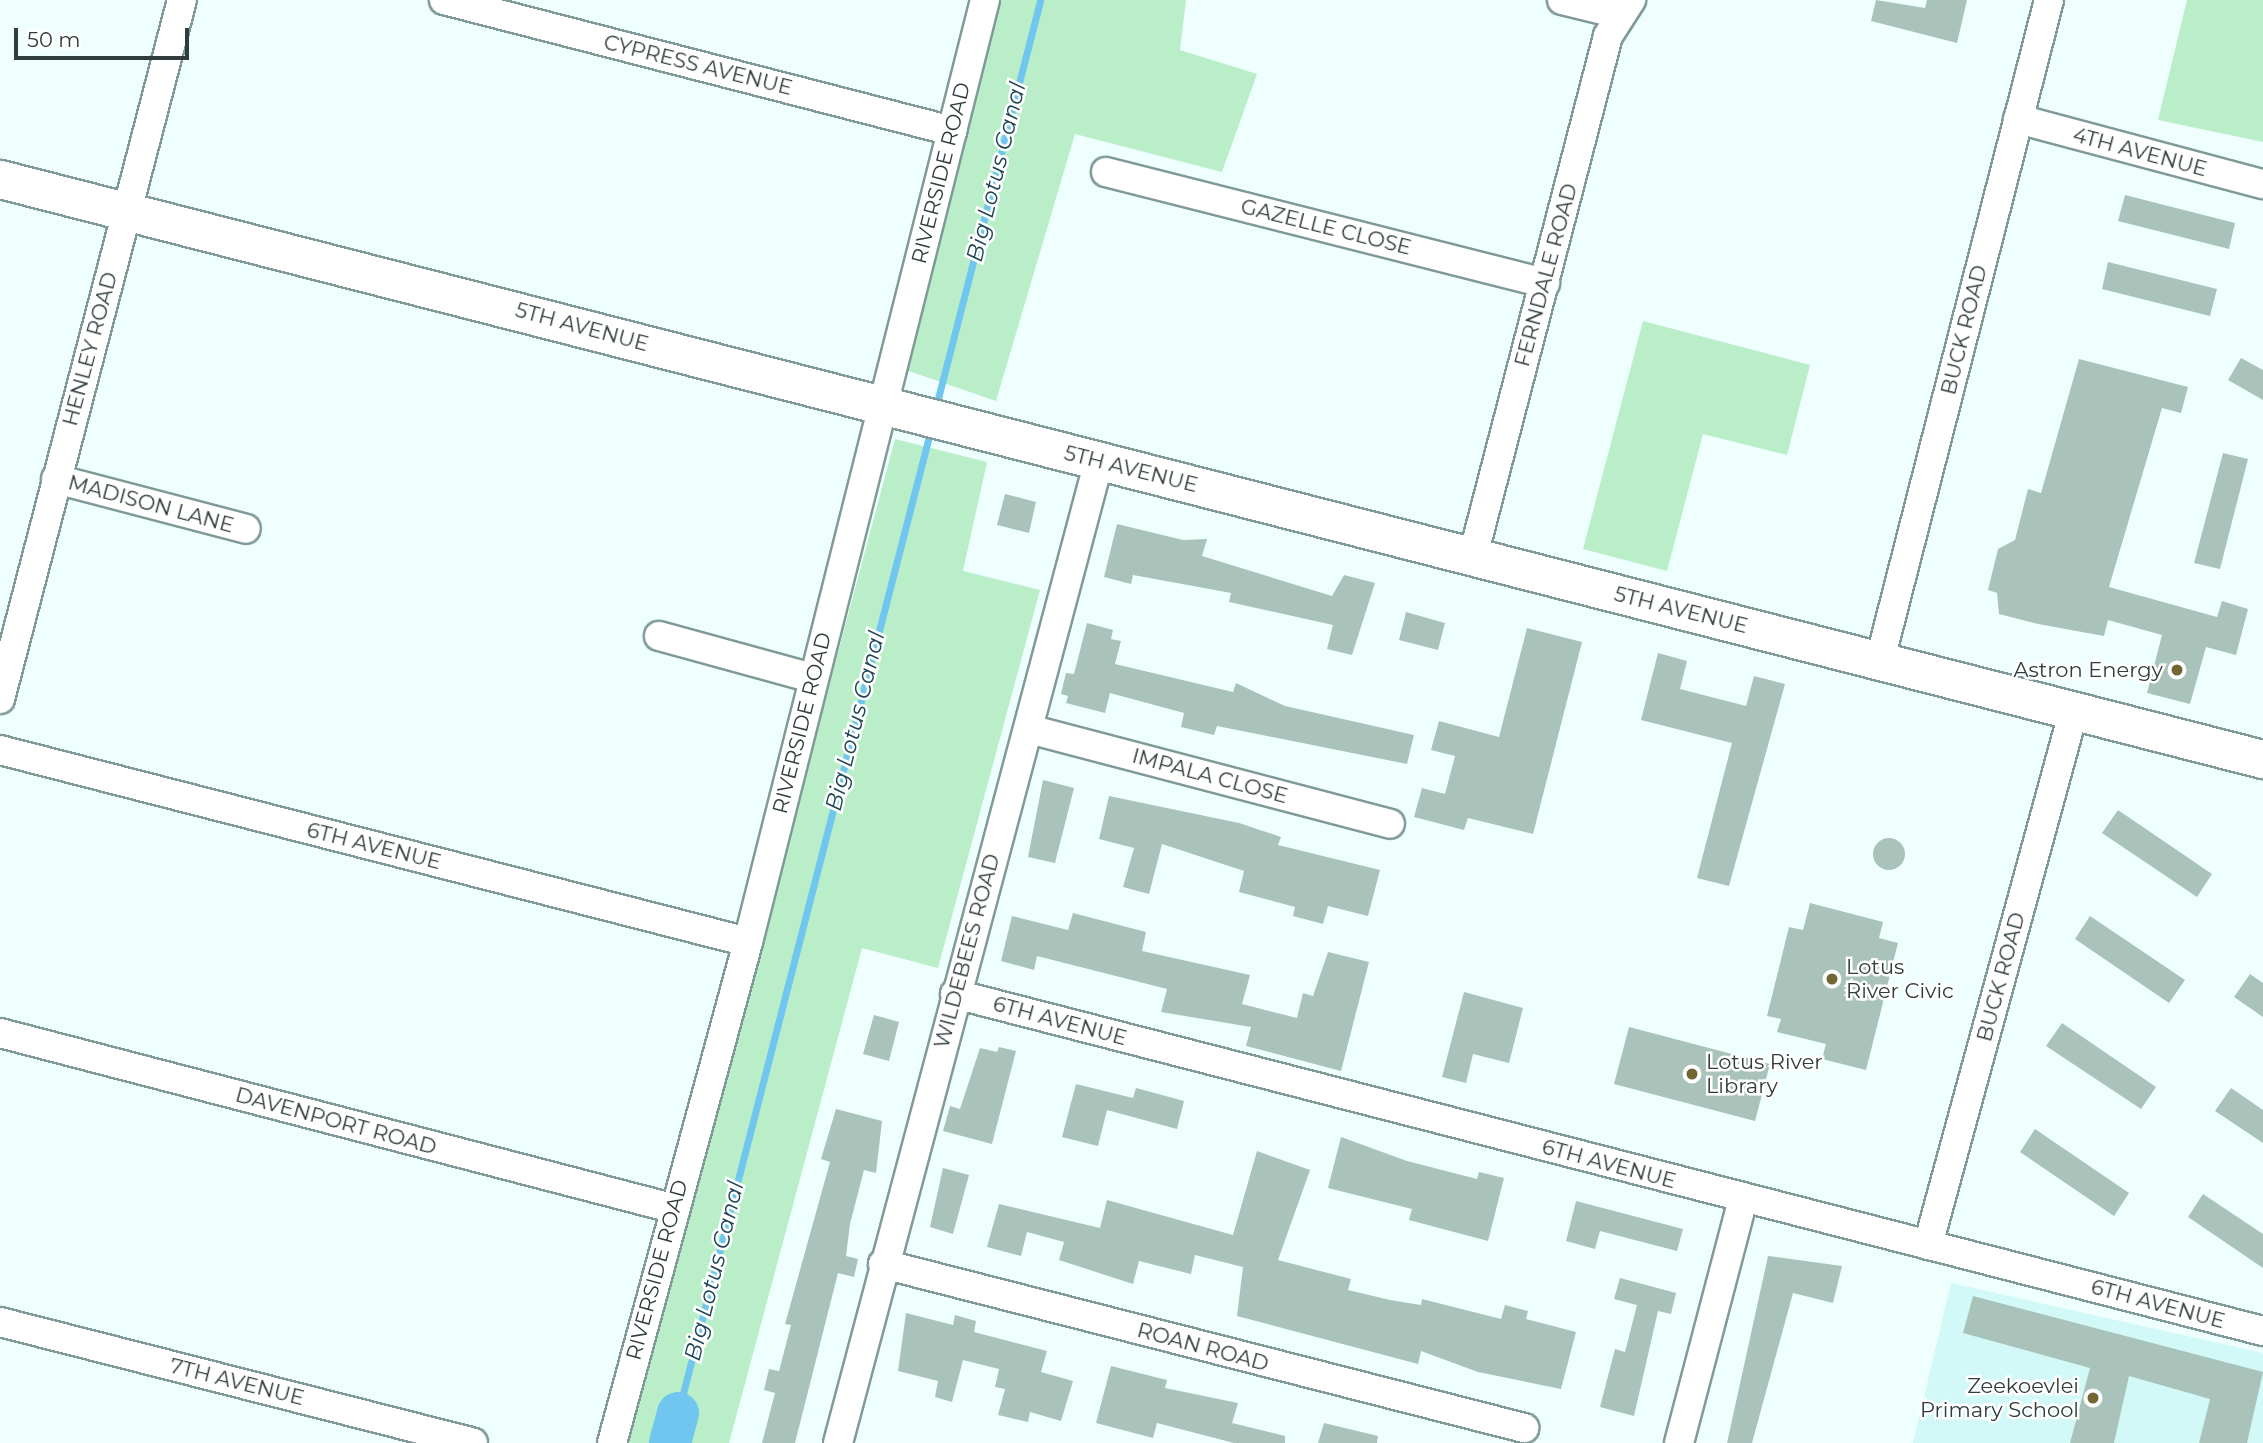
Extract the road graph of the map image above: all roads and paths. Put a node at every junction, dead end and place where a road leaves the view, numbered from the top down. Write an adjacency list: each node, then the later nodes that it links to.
1 (182, 0): 12 (street, HENLEY ROAD)
2 (444, 0): 8 (street, CYPRESS AVENUE)
3 (985, 0): 8 (street, RIVERSIDE ROAD)
4 (1562, 0): 6 (street)
5 (2049, 0): 7 (street, BUCK ROAD)
6 (1625, 7): 13 (street, FERNDALE ROAD)
7 (2018, 119): 11 (street, 4TH AVENUE); 20 (street, BUCK ROAD)
8 (952, 131): 14 (street, RIVERSIDE ROAD)
9 (1106, 172): 13 (street, GAZELLE CLOSE)
10 (0, 179): 12 (main road, 5TH AVENUE)
11 (2263, 184)
12 (128, 211): 14 (main road, 5TH AVENUE); 16 (street, HENLEY ROAD)
13 (1545, 283): 18 (street, FERNDALE ROAD)
14 (882, 405): 15 (main road, 5TH AVENUE); 21 (street, RIVERSIDE ROAD)
15 (1099, 461): 18 (main road, 5TH AVENUE); 24 (street, WILDEBEES ROAD)
16 (57, 479): 17 (street, MADISON LANE); 22 (street, HENLEY ROAD)
17 (246, 530)
18 (1473, 556): 20 (main road, 5TH AVENUE)
19 (659, 636): 21 (street)
20 (1880, 660): 23 (main road, 5TH AVENUE)
21 (813, 678): 28 (street, RIVERSIDE ROAD)
22 (0, 699)
23 (2074, 710): 26 (main road, 5TH AVENUE); 33 (street, BUCK ROAD)
24 (1029, 729): 27 (street, IMPALA CLOSE); 29 (street, WILDEBEES ROAD)
25 (0, 750): 28 (street, 6TH AVENUE)
26 (2263, 759)
27 (1390, 824)
28 (748, 942): 32 (street, RIVERSIDE ROAD)
29 (955, 994): 31 (street, 6TH AVENUE); 34 (street, WILDEBEES ROAD)
30 (0, 1033): 32 (street, DAVENPORT ROAD)
31 (1743, 1199): 33 (street, 6TH AVENUE); 41 (street)
32 (672, 1208): 39 (street, RIVERSIDE ROAD)
33 (1928, 1245): 36 (street, 6TH AVENUE)
34 (883, 1264): 37 (street, ROAN ROAD); 40 (street, WILDEBEES ROAD)
35 (0, 1322): 38 (street, 7TH AVENUE)
36 (2263, 1331)
37 (1524, 1428)
38 (473, 1443)
39 (612, 1443)
40 (838, 1443)
41 (1679, 1443)

